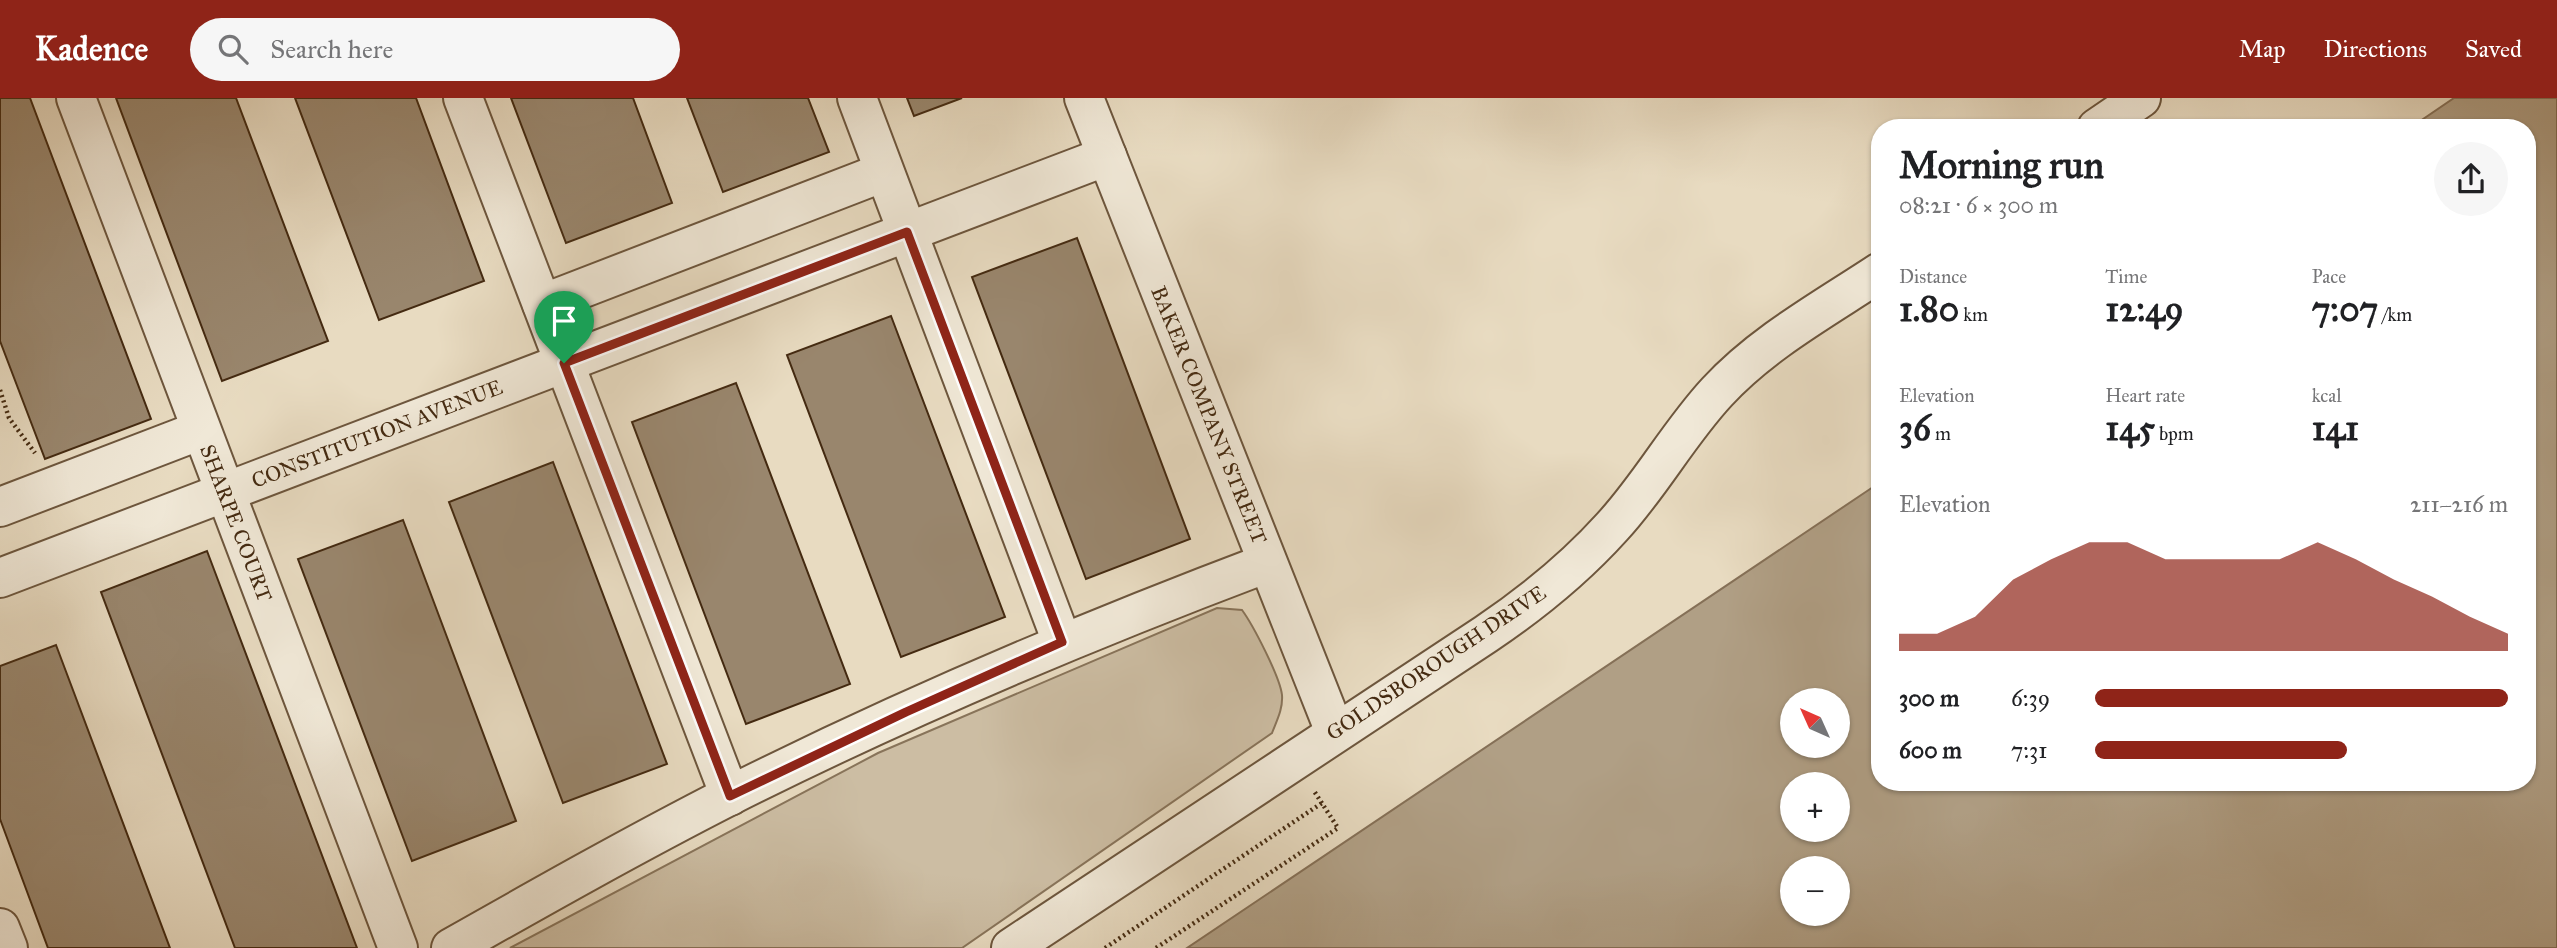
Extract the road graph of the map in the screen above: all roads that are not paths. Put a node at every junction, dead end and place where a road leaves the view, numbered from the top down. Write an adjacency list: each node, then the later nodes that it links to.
1 (76, 98): 13 (street, SHARPE COURT)
2 (463, 98): 11 (street)
3 (857, 98): 8 (street)
4 (1084, 98): 7 (street, BAKER COMPANY STREET)
5 (2141, 98): 6 (street)
6 (2110, 119)
7 (1107, 156): 9 (street, CONSTITUTION AVENUE); 16 (street, BAKER COMPANY STREET)
8 (884, 172): 9 (street); 11 (street)
9 (907, 232): 12 (street, CONSTITUTION AVENUE); 18 (street)
10 (1871, 278): 19 (street, GOLDSBOROUGH DRIVE)
11 (542, 304): 12 (street)
12 (564, 363): 14 (street, CONSTITUTION AVENUE); 20 (street)
13 (201, 430): 14 (street, SHARPE COURT); 15 (street)
14 (225, 492): 17 (street, CONSTITUTION AVENUE); 23 (street, SHARPE COURT)
15 (0, 507)
16 (1267, 563): 18 (street); 19 (street, BAKER COMPANY STREET)
17 (0, 578)
18 (1062, 642): 20 (street)
19 (1335, 732): 25 (street, GOLDSBOROUGH DRIVE)
20 (730, 796): 24 (street)
21 (0, 928): 22 (street)
22 (8, 948)
23 (398, 948)
24 (451, 948)
25 (1011, 948)

